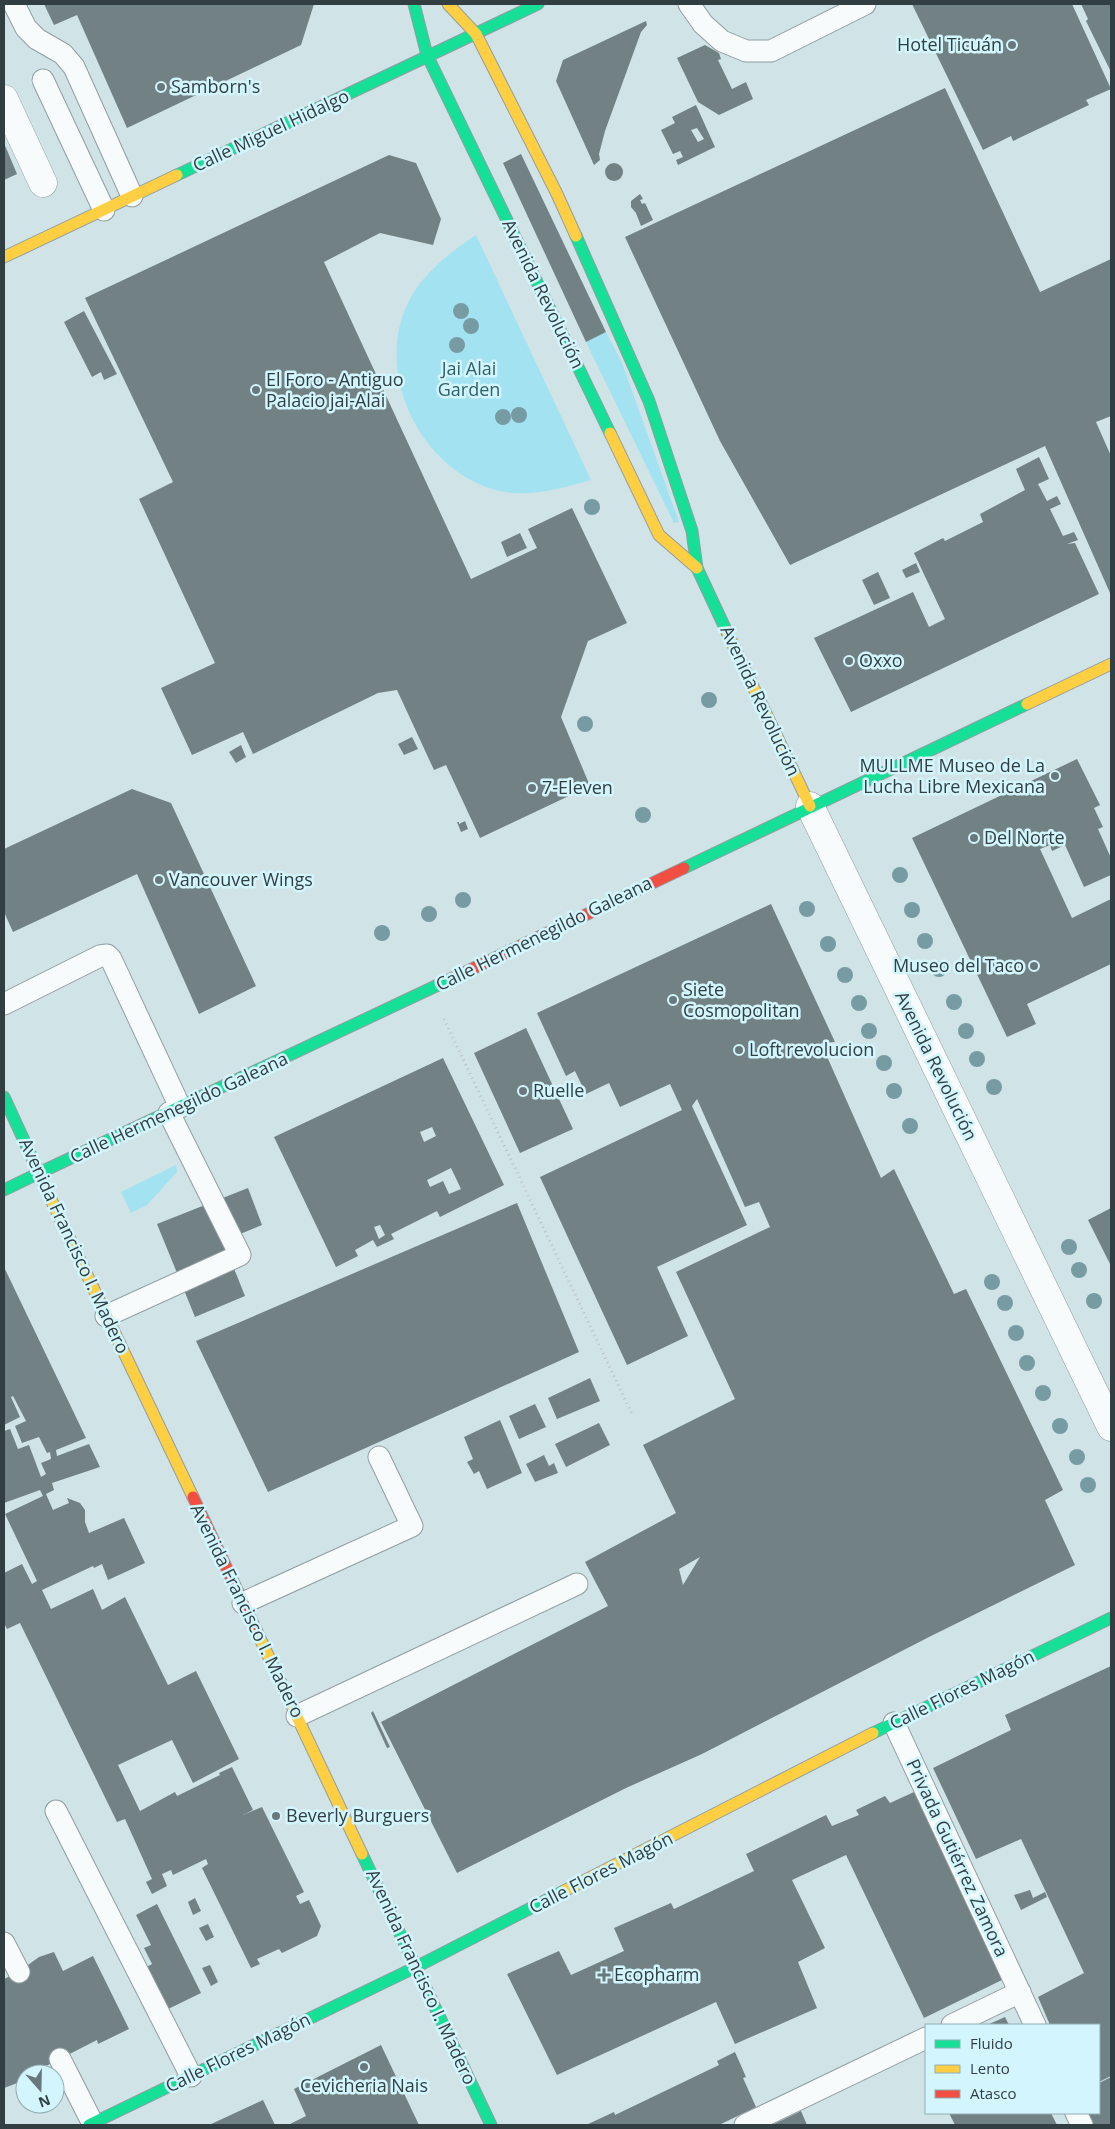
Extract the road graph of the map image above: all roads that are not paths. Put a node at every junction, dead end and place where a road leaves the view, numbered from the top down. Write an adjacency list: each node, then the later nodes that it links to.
1 (14, 4): 12 (lane)
2 (414, 4): 8 (main road, Avenida Revolución)
3 (448, 4): 7 (main road, Avenida Revolución)
4 (538, 4): 7 (main road, Calle Miguel Hidalgo)
5 (689, 4): 6 (lane)
6 (865, 4)
7 (476, 34): 8 (main road, Calle Miguel Hidalgo); 15 (main road, Avenida Revolución)
8 (427, 54): 12 (main road, Calle Miguel Hidalgo); 15 (main road, Avenida Revolución)
9 (42, 80): 13 (lane)
10 (4, 99): 11 (street)
11 (43, 183)
12 (132, 196): 13 (main road, Calle Miguel Hidalgo)
13 (104, 210): 14 (main road, Calle Miguel Hidalgo)
14 (4, 258)
15 (697, 568): 17 (main road, Avenida Revolución)
16 (1111, 664): 17 (main road, Calle Hermenegildo Galeana)
17 (810, 806): 20 (main road, Calle Hermenegildo Galeana); 24 (street, Avenida Revolución)
18 (4, 1004): 20 (lane)
19 (4, 1097): 21 (main road, Avenida Francisco I. Madero)
20 (175, 1110): 21 (main road, Calle Hermenegildo Galeana); 23 (lane)
21 (39, 1173): 22 (main road, Calle Hermenegildo Galeana); 23 (main road, Avenida Francisco I. Madero)
22 (4, 1190)
23 (106, 1316): 27 (main road, Avenida Francisco I. Madero)
24 (1111, 1428)
25 (379, 1457): 27 (lane)
26 (577, 1584): 29 (lane)
27 (243, 1603): 29 (main road, Avenida Francisco I. Madero)
28 (1111, 1618): 30 (main road, Calle Flores Magón)
29 (297, 1716): 33 (main road, Avenida Francisco I. Madero)
30 (894, 1723): 33 (main road, Calle Flores Magón); 35 (lane, Privada Gutiérrez Zamora)
31 (56, 1811): 40 (lane)
32 (4, 1943): 34 (lane)
33 (416, 1967): 40 (main road, Calle Flores Magón); 42 (main road, Avenida Francisco I. Madero)
34 (19, 1972)
35 (1020, 1992): 36 (lane); 37 (lane, Privada Gutiérrez Zamora)
36 (954, 2024)
37 (1035, 2024)
38 (925, 2038): 43 (lane)
39 (60, 2059): 41 (lane)
40 (191, 2076): 41 (main road, Calle Flores Magón)
41 (91, 2124)
42 (491, 2125)
43 (745, 2125)

